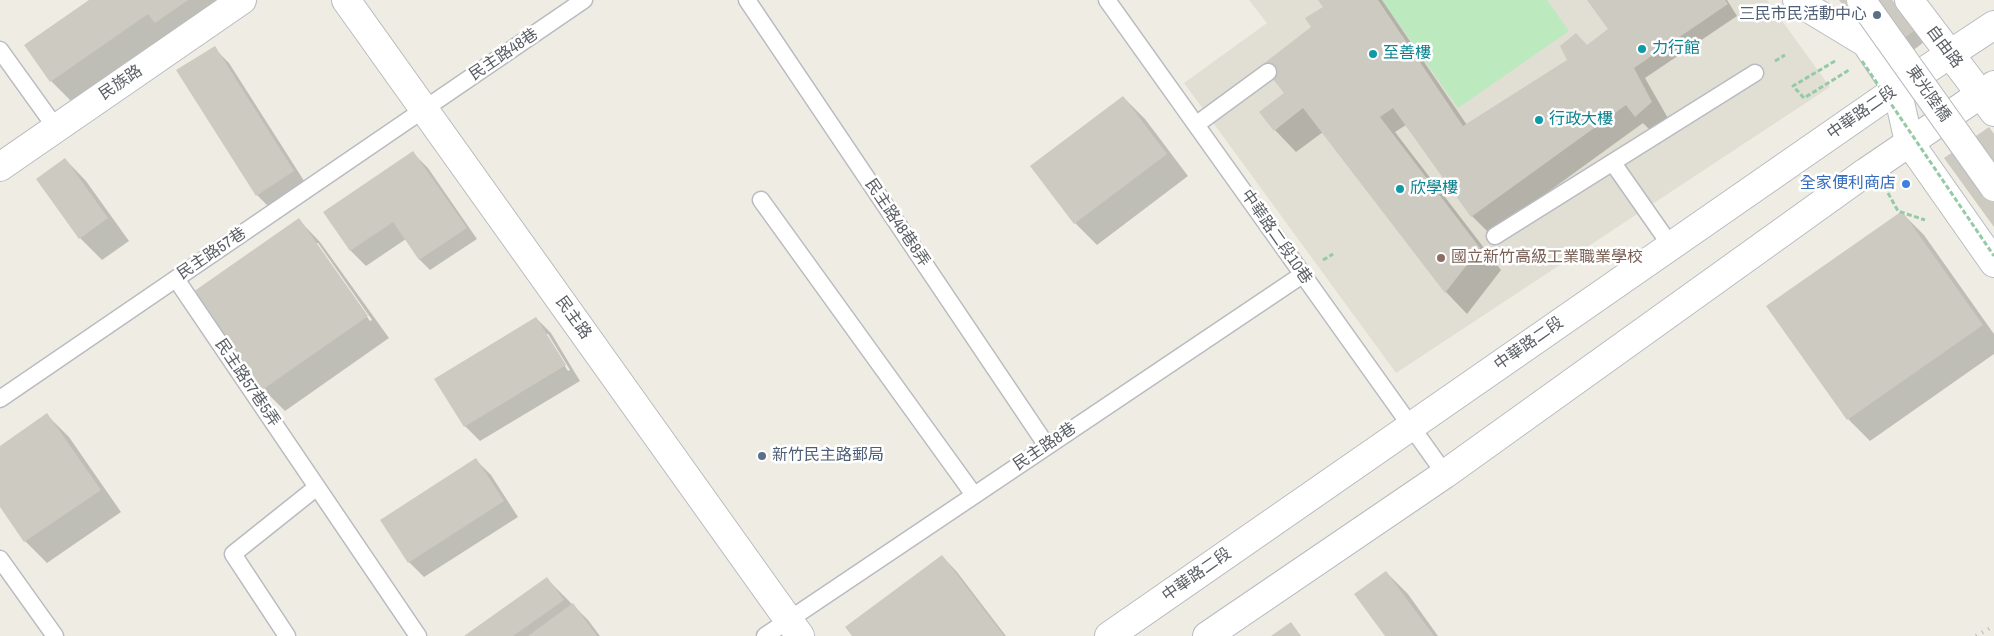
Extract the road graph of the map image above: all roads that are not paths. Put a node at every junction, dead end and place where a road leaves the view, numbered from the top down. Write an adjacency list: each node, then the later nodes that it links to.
1 (242, 0): 18 (street, 民族路)
2 (346, 0): 16 (street, 民主路)
3 (584, 0): 16 (lane, 民主路48巷)
4 (747, 0): 31 (lane, 民主路48巷8弄)
5 (1108, 0): 17 (lane, 中華路二段10巷)
6 (1797, 0): 14 (street)
7 (1861, 0): 22 (street, 東光陸橋, bridge)
8 (1909, 0): 11 (street, 自由路)
9 (1994, 25): 11 (street, 中華路二段)
10 (0, 50): 18 (lane)
11 (1950, 54): 14 (street, 中華路二段); 15 (street, 自由路)
12 (1268, 72): 17 (lane)
13 (1755, 73): 20 (lane)
14 (1896, 89): 19 (street); 25 (street, 中華路二段)
15 (1989, 97): 19 (street)
16 (424, 110): 28 (lane, 民主路57巷); 36 (street, 民主路)
17 (1197, 124): 27 (lane, 中華路二段10巷)
18 (56, 128): 21 (street, 民族路)
19 (1909, 142): 26 (street); 32 (street)
20 (1613, 162): 24 (lane); 25 (lane)
21 (0, 166)
22 (1994, 187)
23 (761, 200): 34 (lane)
24 (1495, 236)
25 (1671, 246): 30 (street, 中華路二段)
26 (1994, 263)
27 (1302, 275): 30 (lane, 中華路二段10巷); 31 (lane, 民主路8巷)
28 (176, 279): 29 (lane, 民主路57巷); 33 (lane, 民主路57巷5弄)
29 (0, 399)
30 (1411, 427): 32 (lane, 中華路二段10巷); 41 (street, 中華路二段)
31 (1047, 446): 34 (lane, 民主路8巷)
32 (1445, 474): 42 (street)
33 (317, 487): 38 (lane); 39 (lane, 民主路57巷5弄)
34 (974, 495): 36 (lane, 民主路8巷)
35 (0, 559): 37 (lane)
36 (794, 628): 40 (lane, 民主路8巷)
37 (55, 636)
38 (287, 636)
39 (418, 636)
40 (765, 636)
41 (1109, 636)
42 (1207, 636)

